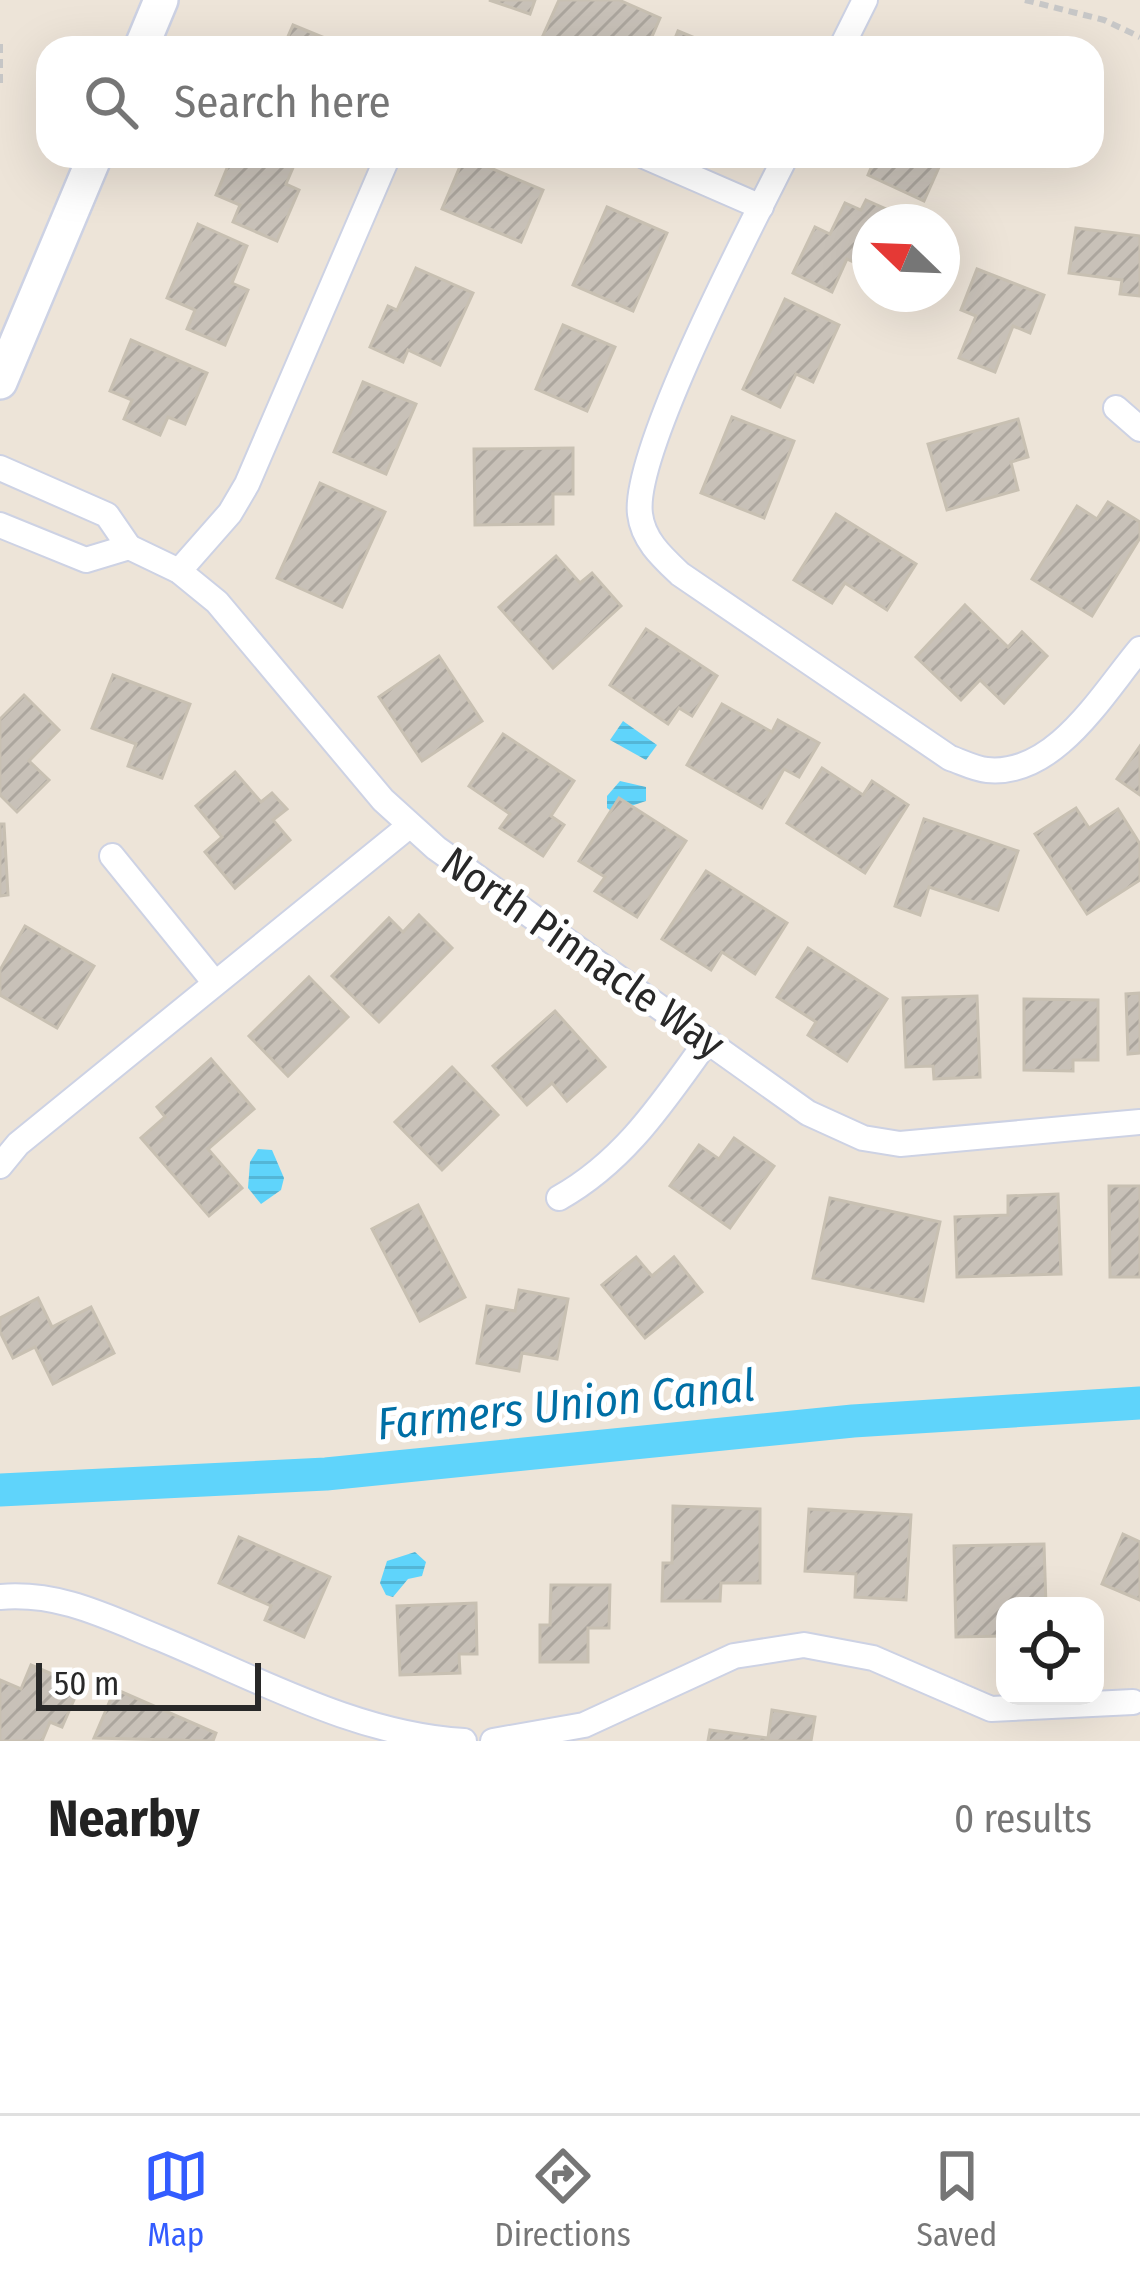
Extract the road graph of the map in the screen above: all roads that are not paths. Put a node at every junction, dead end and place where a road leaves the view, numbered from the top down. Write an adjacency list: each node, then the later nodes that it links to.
1 (161, 0): 3 (main road)
2 (865, 0): 4 (street)
3 (146, 36)
4 (847, 36)
5 (90, 168): 10 (main road)
6 (383, 168): 16 (street)
7 (672, 168): 9 (street)
8 (781, 168): 9 (street)
9 (761, 207): 17 (street)
10 (0, 382)
11 (1116, 408): 12 (street)
12 (1140, 429)
13 (0, 468): 15 (street, North Pinnacle Way)
14 (0, 525): 15 (street)
15 (129, 548): 16 (street, North Pinnacle Way)
16 (179, 572): 18 (street, North Pinnacle Way)
17 (1140, 649)
18 (409, 826): 20 (street); 21 (street, North Pinnacle Way)
19 (112, 856): 20 (street)
20 (215, 983): 23 (street)
21 (707, 1041): 22 (street, North Pinnacle Way); 24 (street)
22 (1140, 1123)
23 (0, 1166)
24 (559, 1198)
25 (0, 1597): 27 (street)
26 (1133, 1702): 28 (street)
27 (464, 1741)
28 (493, 1741)

